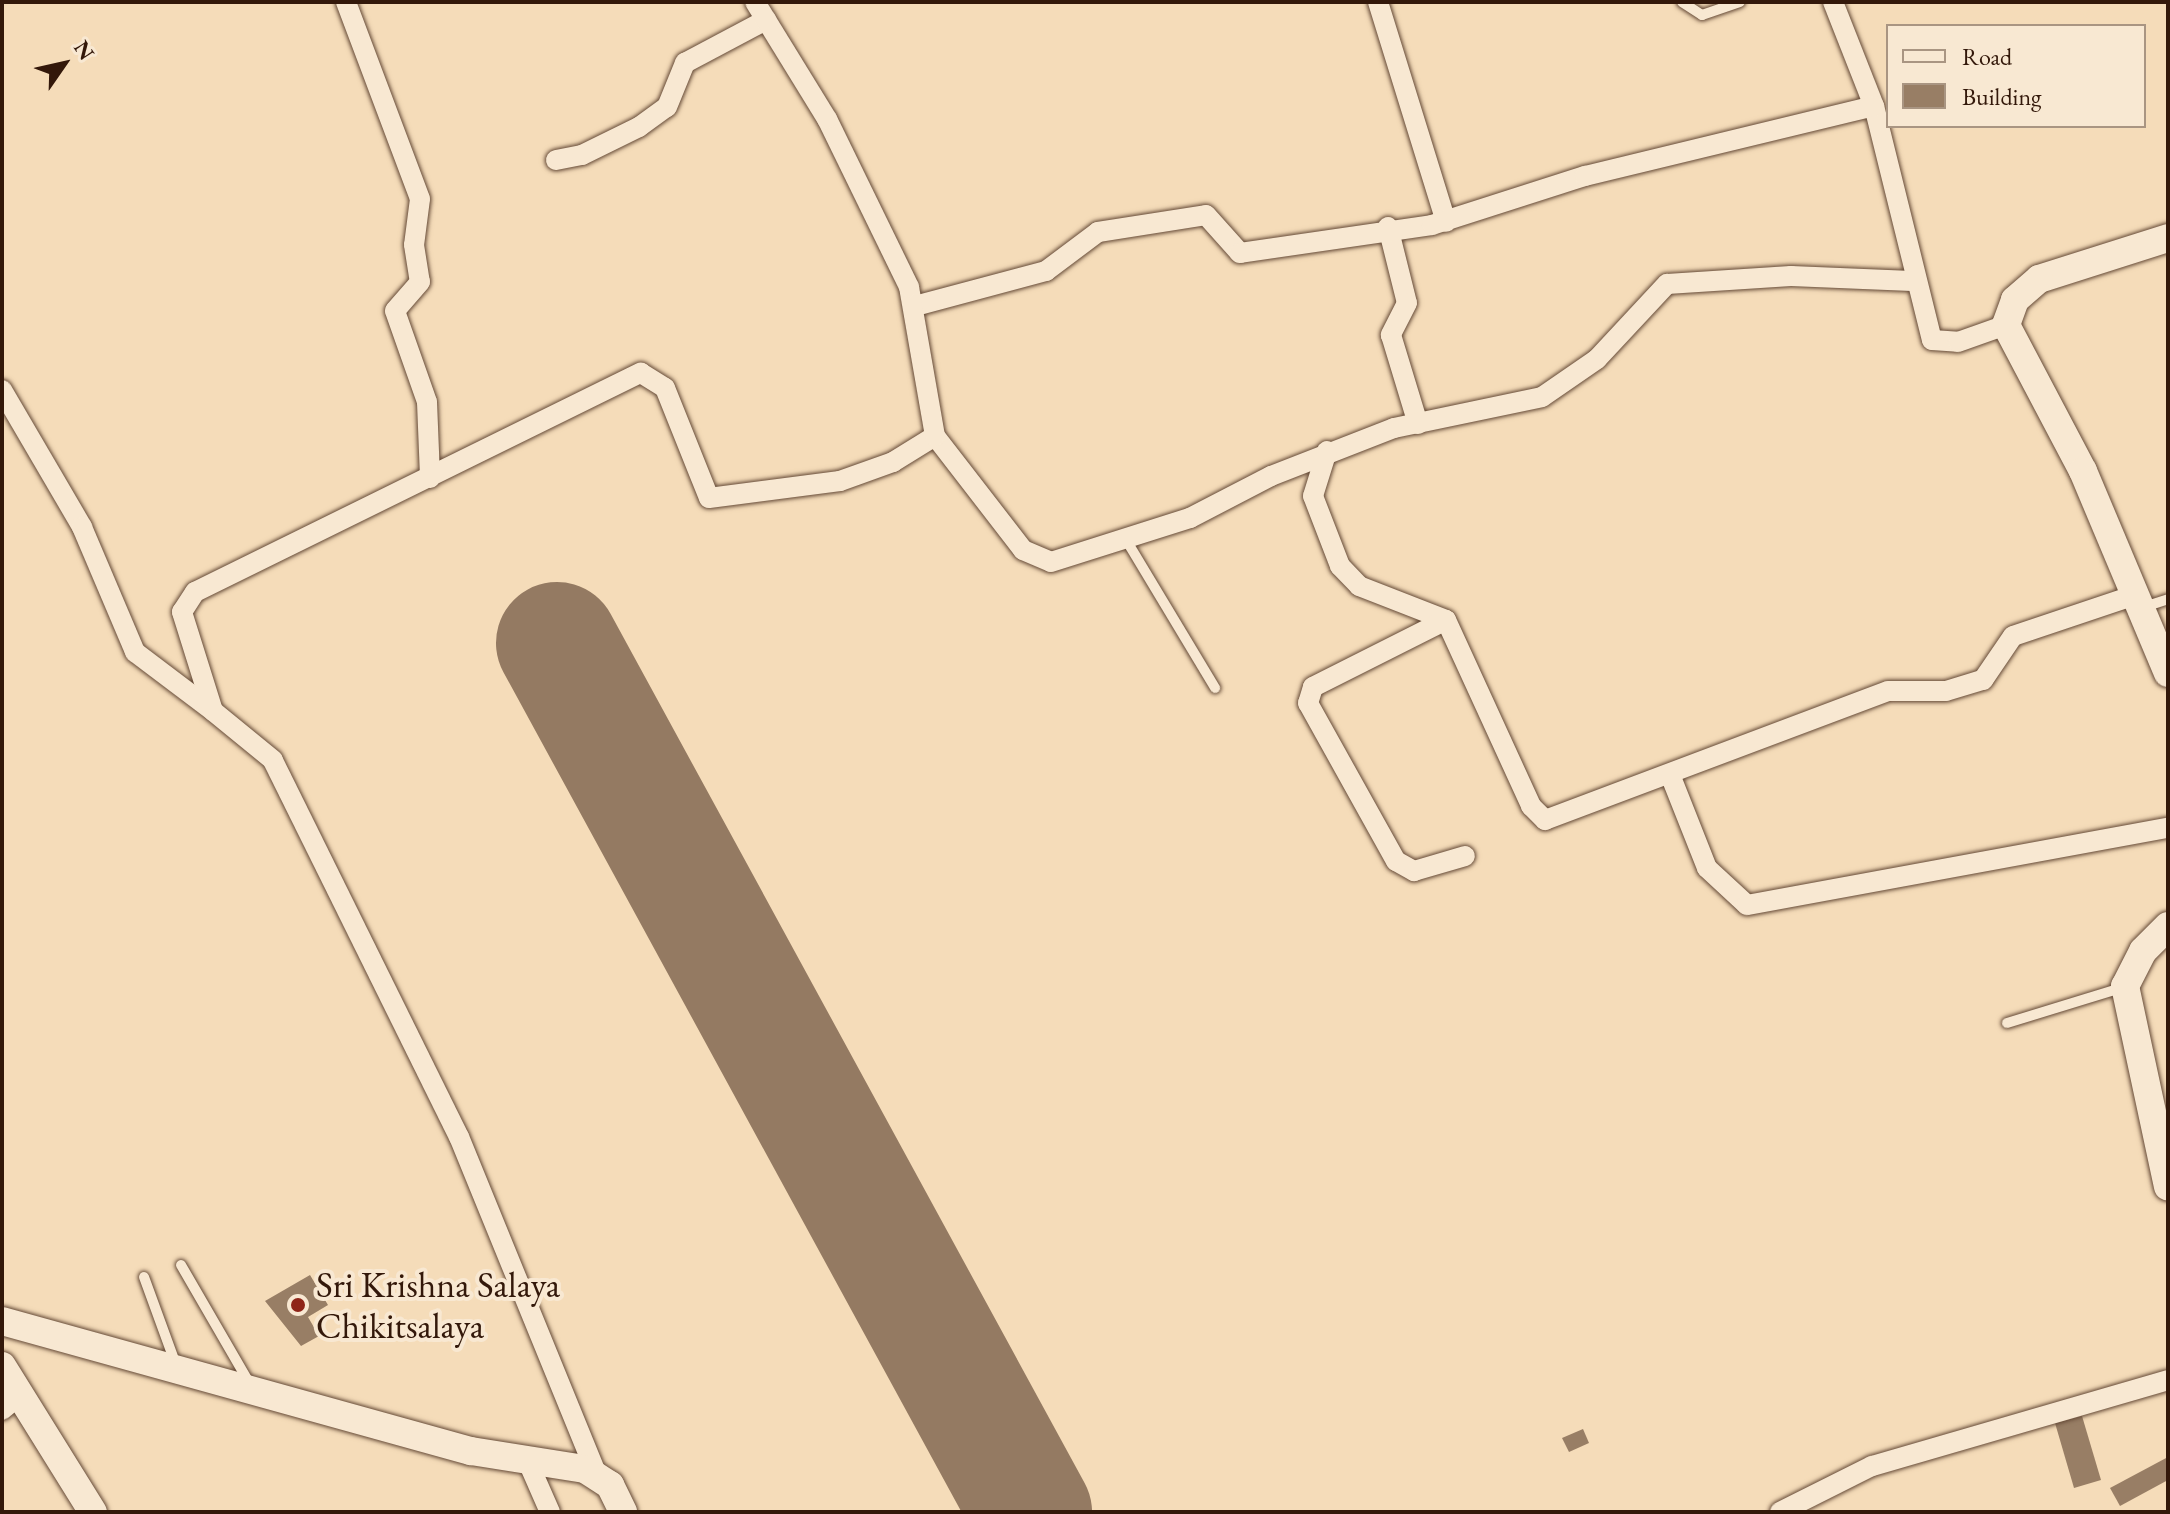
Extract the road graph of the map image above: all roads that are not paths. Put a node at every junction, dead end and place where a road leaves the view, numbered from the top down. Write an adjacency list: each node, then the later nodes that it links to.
1 (346, 2): 19 (street)
2 (1378, 2): 9 (street)
3 (1682, 2): 4 (lane)
4 (1740, 2)
5 (1833, 2): 7 (street)
6 (761, 11): 8 (street); 13 (street)
7 (1874, 106): 9 (street); 12 (street)
8 (556, 160)
9 (1446, 222): 10 (street)
10 (1388, 227): 13 (street); 16 (street)
11 (2168, 238): 14 (street)
12 (1912, 281): 14 (street); 16 (street)
13 (915, 306): 17 (street)
14 (2006, 325): 21 (street)
15 (2, 390): 25 (street)
16 (1418, 424): 18 (street)
17 (935, 436): 19 (street); 20 (street)
18 (1327, 451): 20 (street); 22 (street)
19 (430, 478): 25 (street)
20 (1125, 538): 24 (lane)
21 (2150, 600): 23 (street); 26 (street)
22 (1446, 620): 26 (street); 28 (street)
23 (2168, 673)
24 (1215, 688)
25 (213, 711): 42 (street)
26 (1671, 777): 27 (street)
27 (2168, 828)
28 (1465, 856)
29 (2168, 926): 30 (street)
30 (2125, 986): 31 (lane); 32 (street)
31 (2007, 1023)
32 (2168, 1186)
33 (181, 1265): 39 (lane)
34 (144, 1277): 37 (lane)
35 (2, 1321): 37 (street)
36 (2, 1366): 40 (street)
37 (178, 1371): 39 (street)
38 (2168, 1380): 46 (street)
39 (255, 1393): 41 (street)
40 (11, 1403): 43 (street)
41 (528, 1462): 42 (street); 44 (street)
42 (597, 1475): 45 (street)
43 (93, 1512)
44 (550, 1512)
45 (623, 1512)
46 (1780, 1512)

